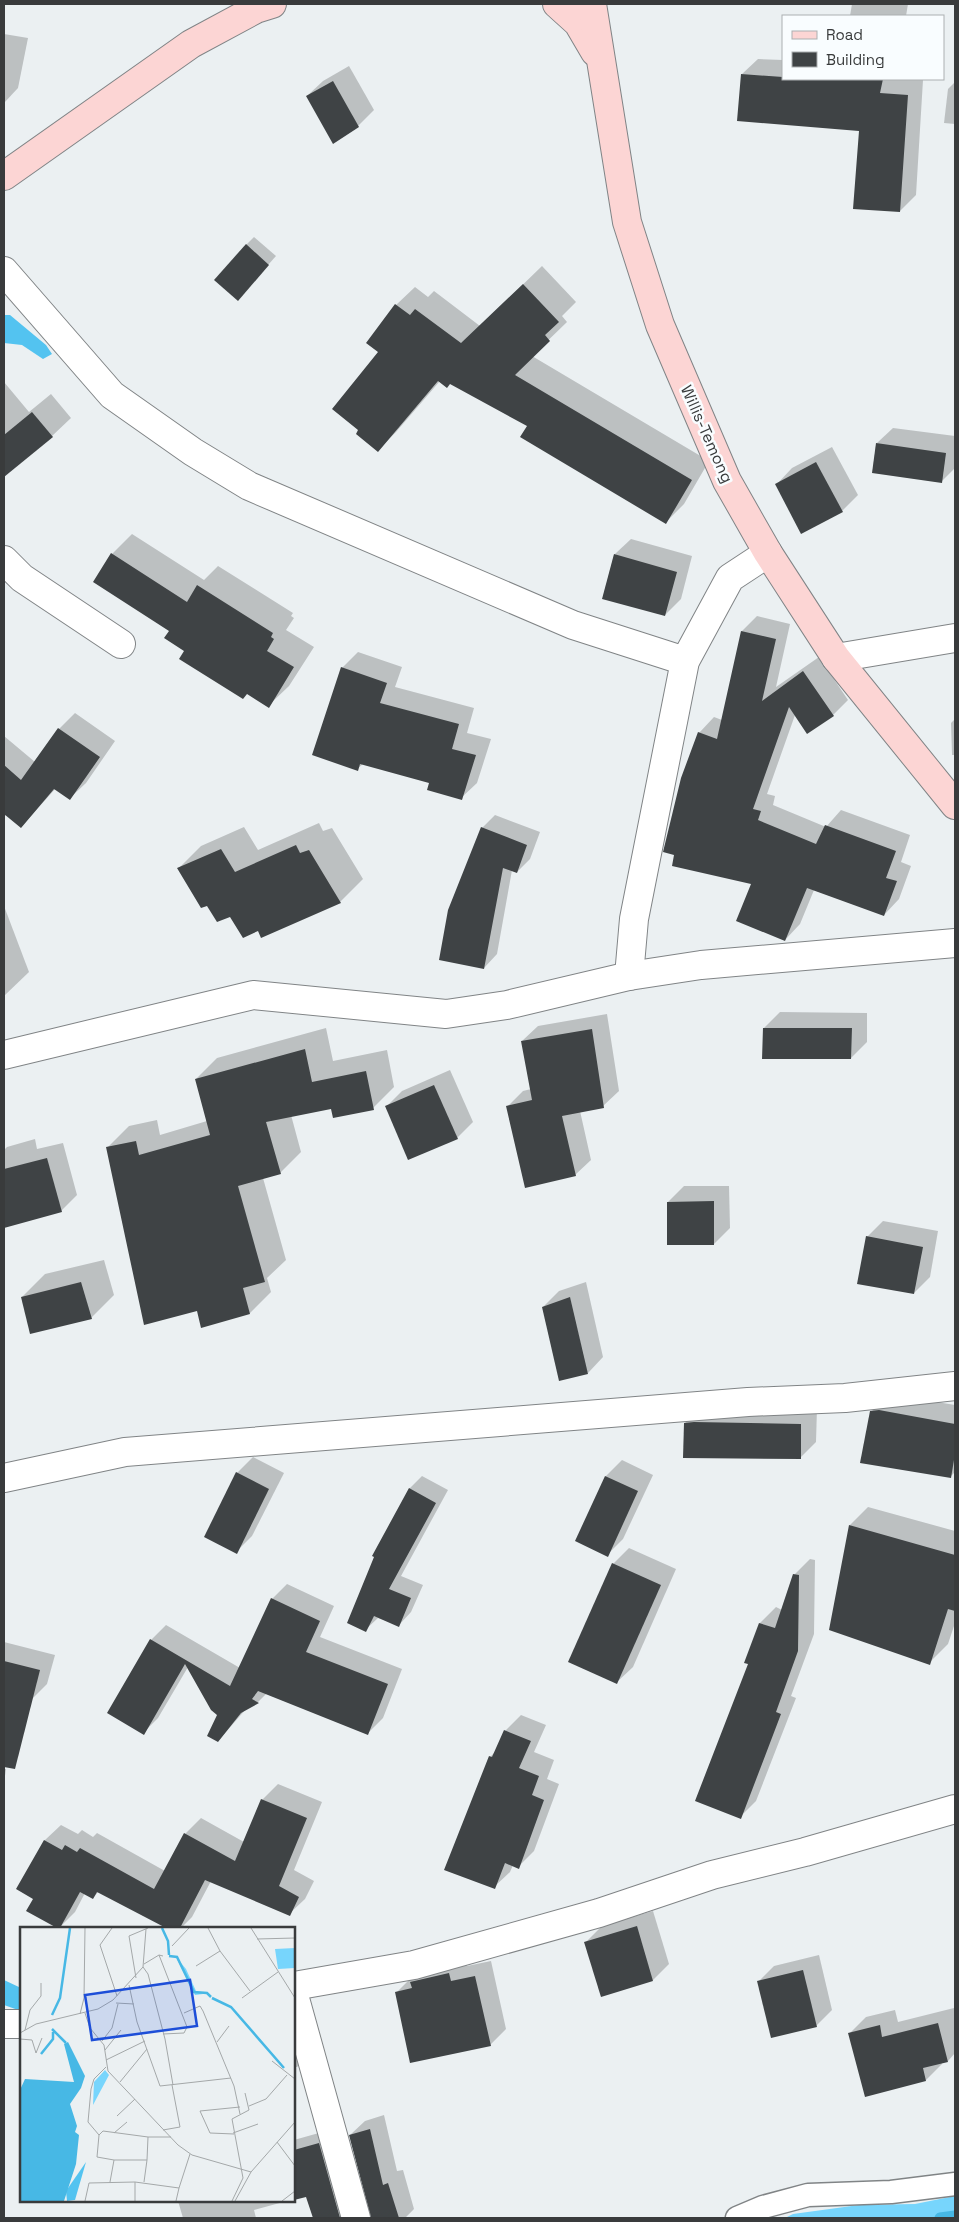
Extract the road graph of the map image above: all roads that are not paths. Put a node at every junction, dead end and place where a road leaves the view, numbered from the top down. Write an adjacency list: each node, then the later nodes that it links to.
1 (272, 4): 5 (main road)
2 (557, 4): 4 (main road)
3 (592, 4): 4 (main road, Willis-Temong)
4 (603, 66): 7 (main road, Willis-Temong)
5 (4, 176)
6 (4, 271): 12 (street)
7 (768, 554): 11 (main road, Willis-Temong); 12 (street)
8 (4, 560): 10 (street)
9 (955, 638): 11 (street)
10 (121, 644)
11 (836, 658): 13 (main road, Willis-Temong)
12 (684, 661): 15 (street)
13 (955, 804)
14 (955, 942): 15 (street)
15 (629, 976): 16 (street)
16 (4, 1055)
17 (955, 1386): 18 (street)
18 (4, 1478)
19 (955, 1809): 20 (street)
20 (295, 1986)
21 (295, 1999): 25 (street)
22 (4, 2024): 23 (street)
23 (20, 2024)
24 (955, 2184): 26 (lane)
25 (356, 2218)
26 (738, 2218)

